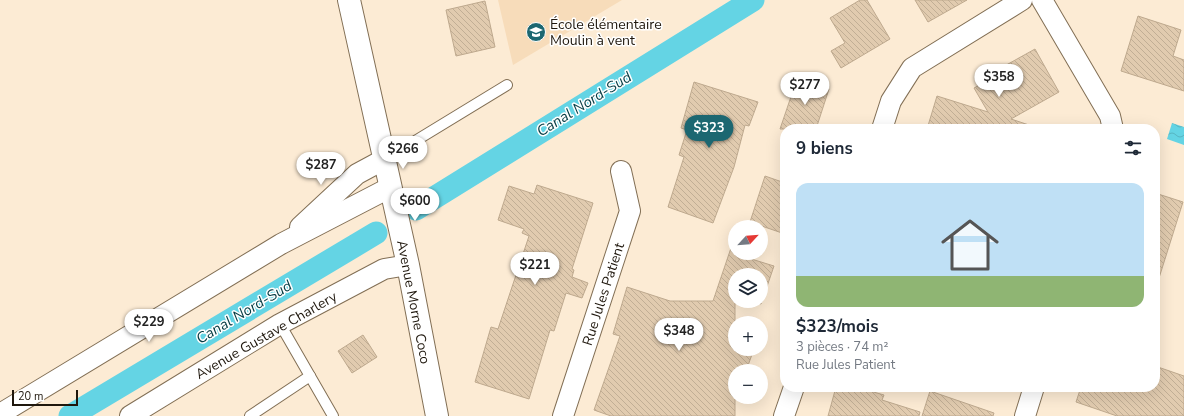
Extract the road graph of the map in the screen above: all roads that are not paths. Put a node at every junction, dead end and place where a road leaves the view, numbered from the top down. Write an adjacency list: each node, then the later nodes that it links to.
1 (348, 0): 7 (street, Avenue Morne Coco)
2 (1022, 0): 5 (street)
3 (1042, 0): 6 (street)
4 (507, 85): 7 (lane)
5 (884, 124)
6 (1112, 124)
7 (384, 160): 9 (street, Avenue Morne Coco); 10 (street)
8 (621, 171): 21 (street, Rue Jules Patient)
9 (389, 188): 10 (street); 11 (street, Avenue Morne Coco)
10 (282, 244): 16 (street)
11 (408, 265): 12 (street, Avenue Gustave Charlery); 20 (street, Avenue Morne Coco)
12 (280, 324): 13 (lane); 17 (street, Avenue Gustave Charlery)
13 (310, 376): 18 (lane); 19 (lane)
14 (792, 392): 22 (street)
15 (1032, 392): 23 (street)
16 (0, 414)
17 (130, 416)
18 (250, 416)
19 (332, 416)
20 (437, 416)
21 (563, 416)
22 (784, 416)
23 (1024, 416)

